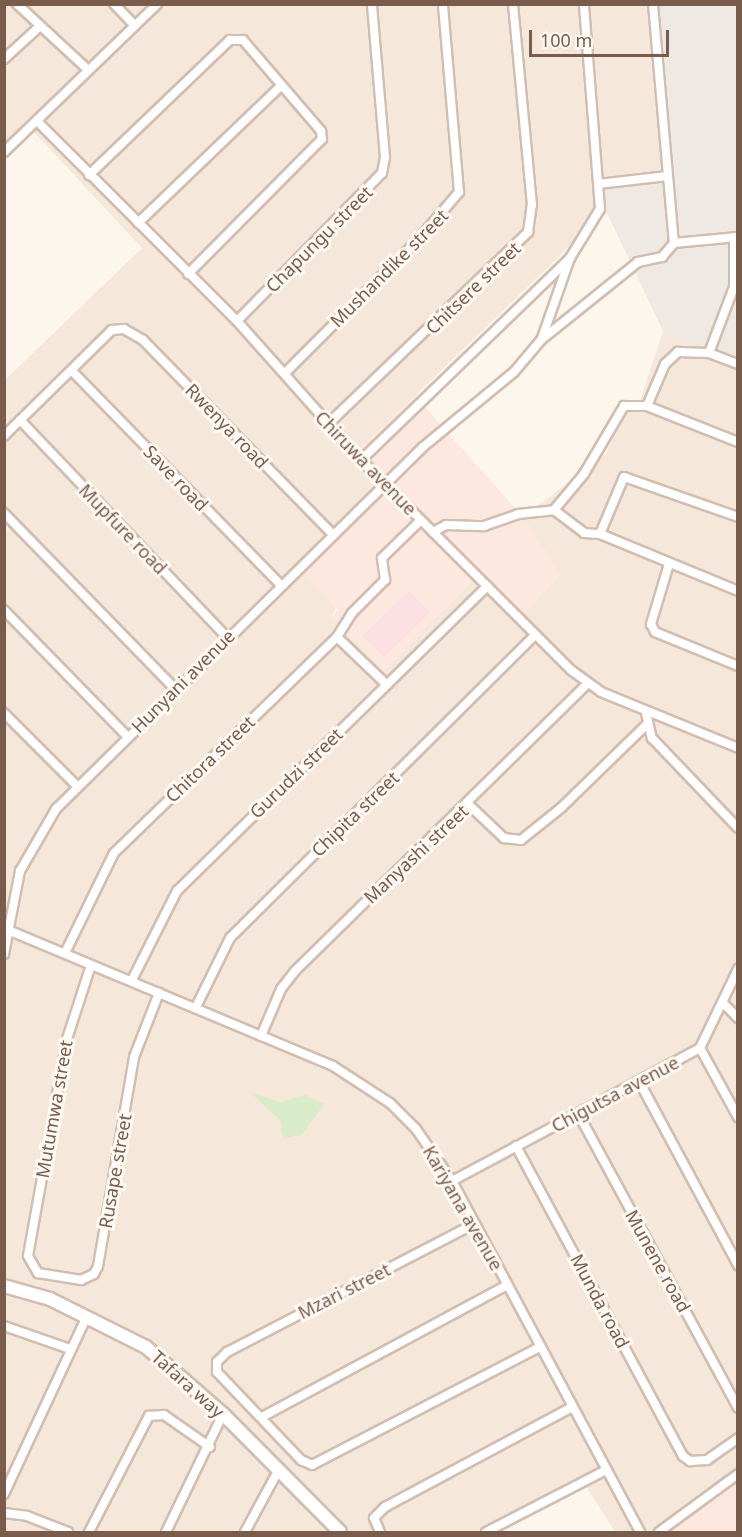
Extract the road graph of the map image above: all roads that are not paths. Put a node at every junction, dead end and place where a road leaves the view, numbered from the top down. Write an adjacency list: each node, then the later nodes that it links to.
1 (17, 4): 10 (street)
2 (114, 4): 9 (street)
3 (157, 4): 9 (street)
4 (372, 4): 24 (street, Chapungu street)
5 (443, 4): 29 (street, Mushandike street)
6 (513, 4): 32 (street, Chitsere street)
7 (584, 4): 18 (street)
8 (653, 4): 17 (street)
9 (133, 24): 12 (street)
10 (39, 27): 11 (street); 12 (street)
11 (4, 59)
12 (86, 69): 14 (street)
13 (281, 86): 16 (street); 19 (street); 23 (street)
14 (37, 121): 15 (street); 16 (street, Chiruwa avenue)
15 (4, 152)
16 (89, 175): 19 (street, Chiruwa avenue)
17 (668, 176): 18 (street); 21 (street)
18 (598, 184): 22 (street)
19 (138, 223): 23 (street, Chiruwa avenue)
20 (736, 237): 21 (street); 26 (street)
21 (674, 243): 25 (street)
22 (570, 258): 25 (street); 35 (street)
23 (188, 274): 24 (street, Chiruwa avenue)
24 (237, 321): 29 (street, Chiruwa avenue)
25 (541, 340): 36 (street, Hunyani avenue)
26 (709, 353): 27 (street); 30 (street)
27 (738, 364)
28 (72, 371): 31 (street); 42 (street, Rwenya road); 45 (street, Save road)
29 (285, 373): 32 (street, Chiruwa avenue)
30 (647, 406): 34 (street); 37 (street)
31 (20, 420): 33 (street); 50 (street, Mupfure road)
32 (327, 425): 35 (street, Chiruwa avenue)
33 (4, 436)
34 (738, 442)
35 (361, 460): 36 (street, Chiruwa avenue)
36 (386, 486): 40 (street, Chiruwa avenue); 42 (street, Hunyani avenue)
37 (554, 510): 41 (street); 43 (street)
38 (4, 513): 55 (street)
39 (738, 517): 43 (street)
40 (421, 520): 41 (street, Chiruwa avenue); 51 (street, Chitora street)
41 (433, 532): 46 (street, Chiruwa avenue)
42 (332, 534): 45 (street, Hunyani avenue)
43 (600, 534): 44 (street)
44 (669, 564): 47 (street); 52 (street)
45 (281, 585): 50 (street, Hunyani avenue)
46 (487, 586): 49 (street, Chiruwa avenue); 54 (street, Gurudzi street)
47 (738, 591)
48 (4, 610): 59 (street)
49 (535, 635): 53 (street, Chiruwa avenue); 72 (street, Chipita street)
50 (227, 637): 55 (street, Hunyani avenue)
51 (337, 637): 54 (street); 65 (street, Chitora street)
52 (738, 666)
53 (587, 684): 57 (street, Chiruwa avenue); 62 (street, Manyashi street)
54 (387, 685): 69 (street, Gurudzi street)
55 (175, 689): 59 (street, Hunyani avenue)
56 (4, 713): 61 (street)
57 (646, 713): 58 (street); 60 (street, Chiruwa avenue)
58 (646, 725): 62 (street); 63 (street)
59 (127, 736): 61 (street, Hunyani avenue)
60 (738, 748)
61 (77, 786): 64 (street, Hunyani avenue)
62 (468, 804): 74 (street, Manyashi street)
63 (738, 828)
64 (8, 930): 65 (street, Kariyana avenue); 66 (street, Hunyani avenue)
65 (65, 953): 67 (street, Kariyana avenue)
66 (4, 954)
67 (91, 965): 69 (street, Kariyana avenue); 82 (street, Mutumwa street)
68 (738, 969): 71 (street, Chigutsa avenue)
69 (132, 980): 70 (street, Kariyana avenue)
70 (159, 993): 72 (street, Kariyana avenue); 82 (street, Rusape street)
71 (724, 1004): 73 (street); 75 (street, Chigutsa avenue)
72 (196, 1007): 74 (street, Kariyana avenue)
73 (738, 1018)
74 (261, 1036): 80 (street, Kariyana avenue)
75 (700, 1048): 76 (street, Chigutsa avenue); 78 (street)
76 (640, 1083): 77 (street, Chigutsa avenue); 83 (street)
77 (579, 1115): 79 (street, Chigutsa avenue); 91 (street, Munene road)
78 (738, 1117)
79 (516, 1146): 80 (street, Chigutsa avenue); 94 (street, Munda road)
80 (452, 1180): 81 (street, Kariyana avenue)
81 (474, 1224): 84 (street, Kariyana avenue); 93 (street, Mzari street)
82 (28, 1256)
83 (738, 1265)
84 (507, 1285): 88 (street, Kariyana avenue); 93 (street)
85 (4, 1286): 86 (street, Tafara way)
86 (87, 1316): 89 (street); 92 (street, Tafara way)
87 (4, 1326): 89 (street)
88 (540, 1347): 90 (street, Kariyana avenue); 93 (street)
89 (70, 1349): 99 (street)
90 (572, 1407): 97 (street, Kariyana avenue); 106 (street)
91 (738, 1408)
92 (223, 1414): 95 (street); 96 (street, Tafara way)
93 (262, 1417)
94 (738, 1438)
95 (210, 1447): 102 (street); 103 (street)
96 (278, 1470): 104 (street); 105 (street, Tafara way)
97 (604, 1471): 107 (street); 108 (street, Kariyana avenue)
98 (738, 1474): 109 (street)
99 (4, 1494)
100 (4, 1513): 101 (street)
101 (68, 1533)
102 (89, 1533)
103 (166, 1533)
104 (245, 1533)
105 (339, 1533)
106 (380, 1533)
107 (486, 1533)
108 (640, 1533)
109 (659, 1533)

